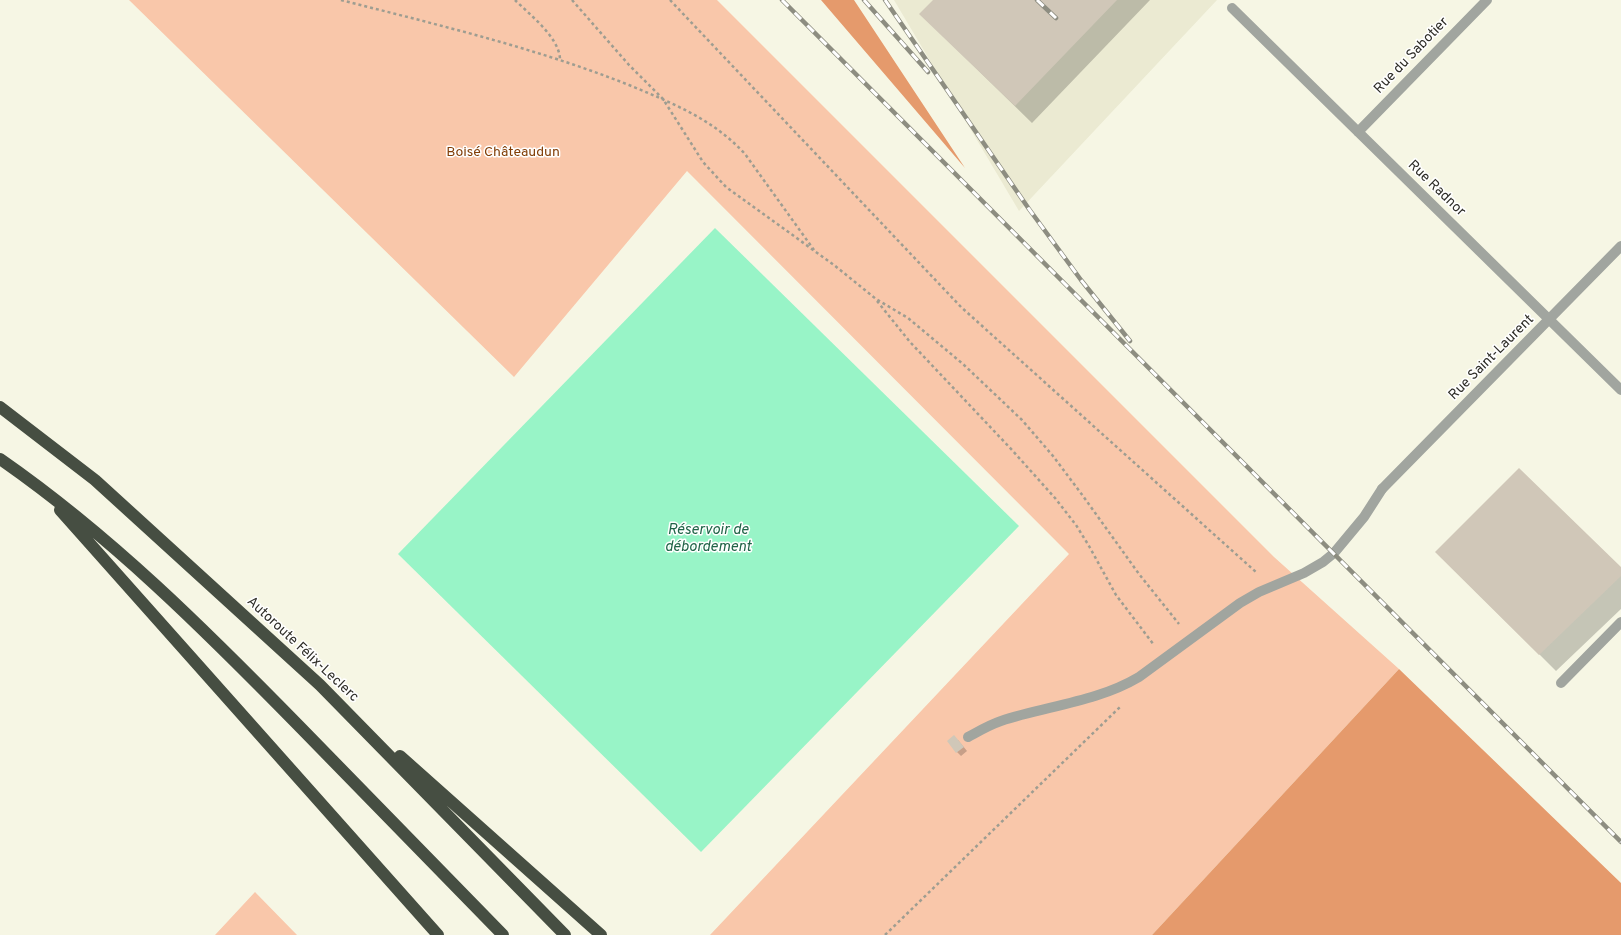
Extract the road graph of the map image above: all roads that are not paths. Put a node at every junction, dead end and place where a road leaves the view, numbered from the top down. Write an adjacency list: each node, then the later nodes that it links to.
1 (1487, 0): 3 (street, Rue du Sabotier)
2 (1232, 8): 3 (street, Rue Radnor)
3 (1358, 132): 5 (street, Rue Radnor)
4 (1621, 246): 5 (street, Rue Saint-Laurent)
5 (1550, 320): 6 (street, Rue Radnor); 13 (street, Rue Saint-Laurent)
6 (1621, 390)
7 (0, 407): 12 (highway, Autoroute Félix-Leclerc)
8 (0, 459): 9 (highway)
9 (40, 487): 14 (highway); 15 (highway)
10 (1621, 622): 11 (street)
11 (1561, 683)
12 (320, 685): 16 (highway, Autoroute Félix-Leclerc); 17 (highway)
13 (968, 737)
14 (438, 935)
15 (503, 935)
16 (565, 935)
17 (601, 935)

